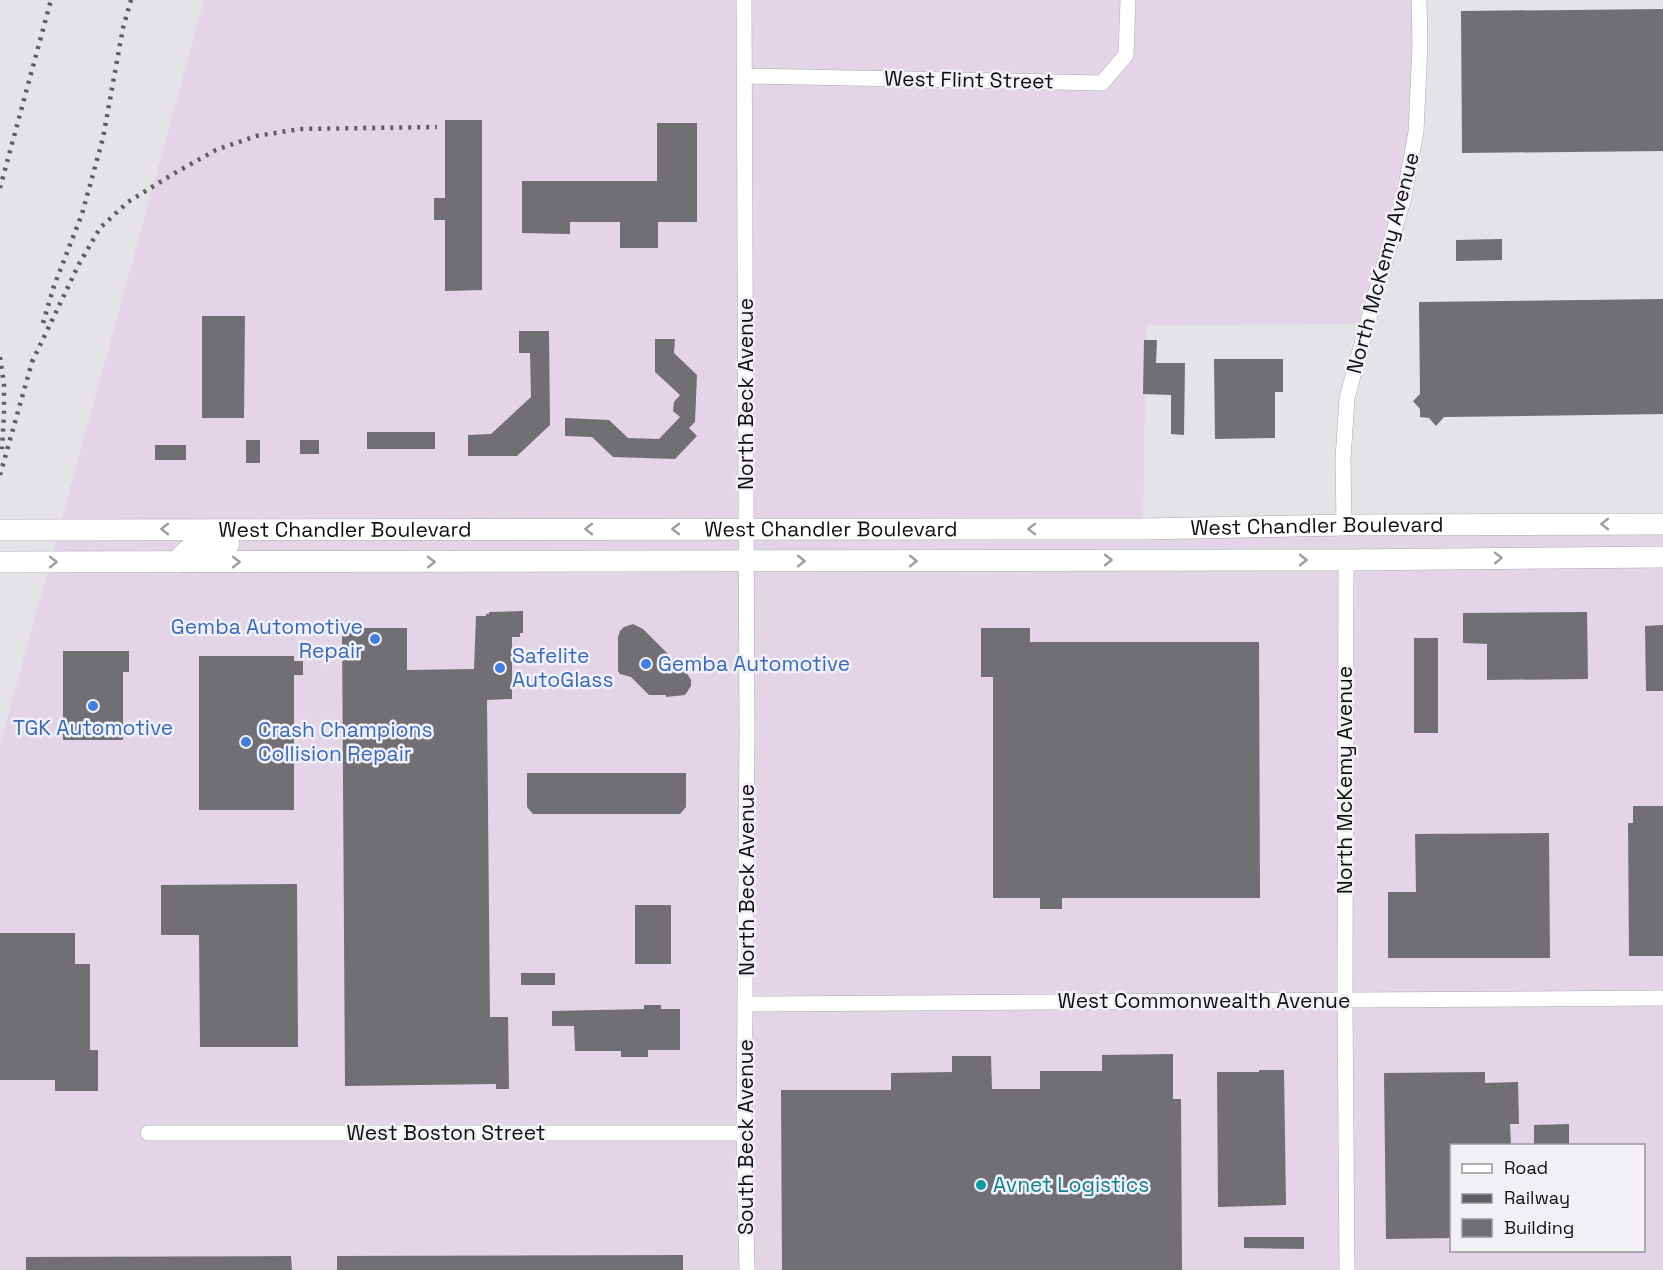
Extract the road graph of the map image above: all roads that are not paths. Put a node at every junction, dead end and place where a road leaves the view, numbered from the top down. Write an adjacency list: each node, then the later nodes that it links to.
1 (744, 0): 4 (street, North Beck Avenue)
2 (1128, 0): 4 (street, West Flint Street)
3 (1419, 0): 6 (street, North McKemy Avenue)
4 (745, 76): 8 (street, North Beck Avenue)
5 (1663, 524): 6 (main road, West Chandler Boulevard, one-way to 6)
6 (1344, 525): 8 (main road, West Chandler Boulevard, one-way to 8)
7 (287, 529): 8 (main road, West Chandler Boulevard, one-way to 7); 9 (main road, West Chandler Boulevard, one-way to 9); 14 (main road)
8 (747, 529): 12 (street, North Beck Avenue)
9 (0, 530)
10 (1663, 557): 11 (main road, West Chandler Boulevard, one-way to 10)
11 (1346, 560): 12 (main road, West Chandler Boulevard, one-way to 11); 16 (street, North McKemy Avenue)
12 (747, 561): 14 (main road, West Chandler Boulevard, one-way to 12); 17 (street, North Beck Avenue)
13 (0, 562): 14 (main road, West Chandler Boulevard, one-way to 14)
14 (177, 562)
15 (1663, 998): 16 (street, West Commonwealth Avenue)
16 (1345, 1000): 17 (street, West Commonwealth Avenue); 21 (street, North McKemy Avenue)
17 (746, 1004): 19 (street, South Beck Avenue)
18 (148, 1133): 19 (street, West Boston Street)
19 (744, 1133): 20 (street, South Beck Avenue)
20 (747, 1270)
21 (1347, 1270)

